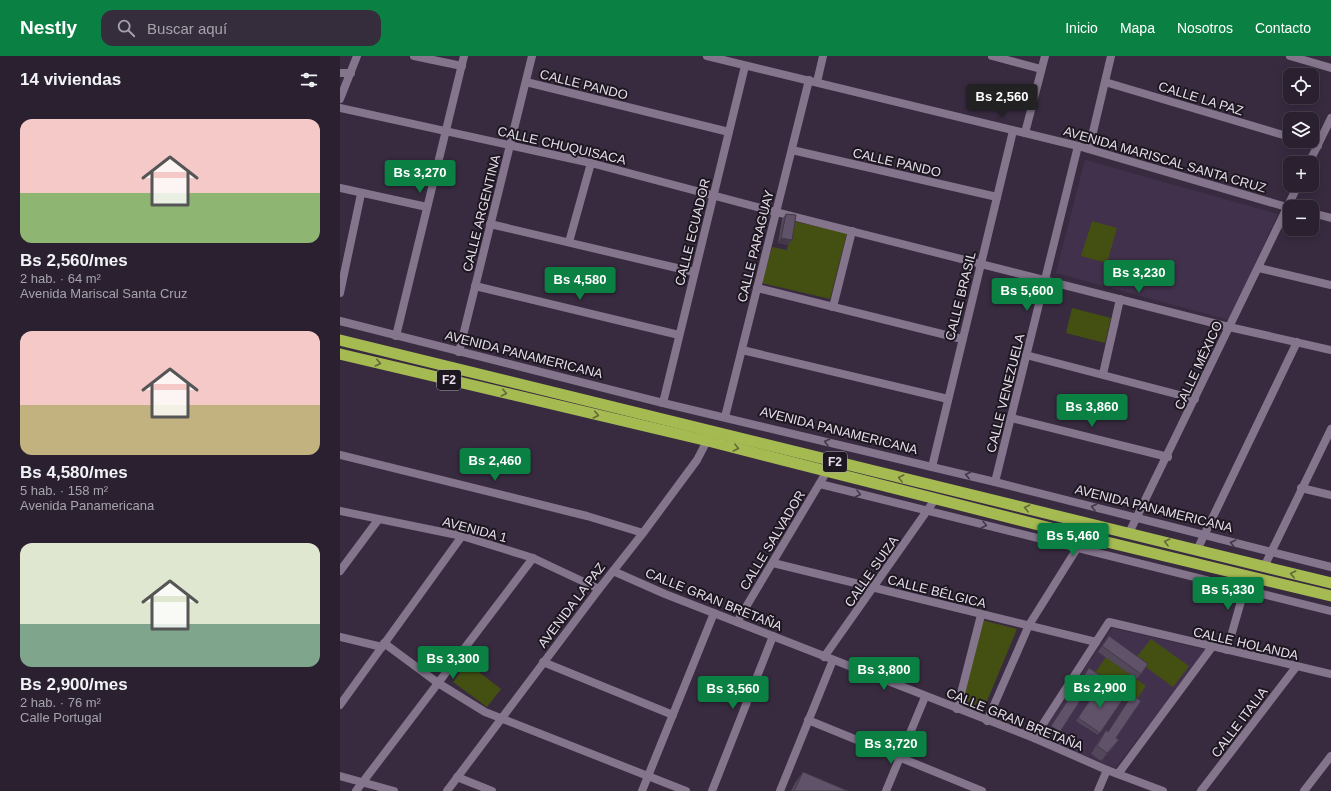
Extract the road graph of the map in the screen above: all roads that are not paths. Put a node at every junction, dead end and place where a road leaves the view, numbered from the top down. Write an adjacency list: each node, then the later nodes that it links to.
1 (357, 56): 16 (street)
2 (414, 56): 11 (street)
3 (464, 56): 11 (street)
4 (532, 56): 18 (street, CALLE ARGENTINA)
5 (707, 56): 12 (street, AVENIDA MARISCAL SANTA CRUZ)
6 (823, 56): 17 (street, CALLE PARAGUAY)
7 (992, 56): 14 (street)
8 (1044, 56): 14 (street)
9 (1111, 56): 19 (street)
10 (1290, 56): 13 (street)
11 (462, 66): 24 (street)
12 (745, 66): 17 (street, AVENIDA MARISCAL SANTA CRUZ); 25 (street, CALLE ECUADOR)
13 (1331, 68)
14 (1041, 69): 26 (street)
15 (340, 73): 16 (street)
16 (351, 73): 20 (street)
17 (813, 81): 23 (street, AVENIDA MARISCAL SANTA CRUZ); 32 (street, CALLE PARAGUAY)
18 (526, 82): 25 (street, CALLE PANDO); 28 (street, CALLE ARGENTINA)
19 (1105, 82): 27 (street, CALLE LA PAZ); 31 (street)
20 (340, 99)
21 (340, 108): 24 (street, CALLE CHUQUISACA)
22 (1331, 118): 29 (street)
23 (1013, 131): 26 (street, AVENIDA MARISCAL SANTA CRUZ); 37 (street, CALLE BRASIL)
24 (446, 132): 28 (street, CALLE CHUQUISACA); 39 (street)
25 (729, 132): 36 (street, CALLE ECUADOR)
26 (1025, 134): 30 (street, AVENIDA MARISCAL SANTA CRUZ)
27 (1283, 135)
28 (510, 144): 33 (street, CALLE CHUQUISACA); 44 (street, CALLE ARGENTINA)
29 (1319, 144)
30 (1078, 146): 31 (street, AVENIDA MARISCAL SANTA CRUZ); 50 (street, CALLE VENEZUELA)
31 (1090, 149): 38 (street, AVENIDA MARISCAL SANTA CRUZ)
32 (792, 150): 37 (street, CALLE PANDO); 40 (street, CALLE PARAGUAY)
33 (591, 163): 36 (street, CALLE CHUQUISACA); 46 (street)
34 (340, 188): 35 (street)
35 (361, 194): 39 (street); 54 (street)
36 (713, 195): 40 (street, CALLE CHUQUISACA); 49 (street, CALLE ECUADOR)
37 (996, 197): 47 (street, CALLE BRASIL)
38 (1283, 206)
39 (427, 207): 60 (street)
40 (776, 212): 45 (street, CALLE CHUQUISACA); 53 (street, CALLE PARAGUAY)
41 (1319, 215): 43 (street)
42 (1283, 218): 48 (street, CALLE MÉXICO)
43 (1331, 218)
44 (490, 224): 46 (street); 52 (street, CALLE ARGENTINA)
45 (852, 231): 47 (street, CALLE CHUQUISACA); 56 (street)
46 (569, 242): 49 (street)
47 (981, 264): 50 (street, CALLE CHUQUISACA); 61 (street, CALLE BRASIL)
48 (1259, 268): 51 (street); 58 (street, CALLE MÉXICO)
49 (694, 272): 59 (street, CALLE ECUADOR)
50 (1045, 279): 55 (street, CALLE CHUQUISACA); 68 (street, CALLE VENEZUELA)
51 (1331, 285)
52 (475, 286): 59 (street); 66 (street, CALLE ARGENTINA)
53 (757, 288): 56 (street); 64 (street, CALLE PARAGUAY)
54 (340, 293)
55 (1120, 299): 58 (street, CALLE CHUQUISACA); 69 (street)
56 (833, 307): 61 (street)
57 (340, 321): 60 (street, AVENIDA PANAMERICANA)
58 (1229, 327): 63 (street, CALLE CHUQUISACA); 70 (street, CALLE MÉXICO)
59 (679, 335): 72 (street, CALLE ECUADOR)
60 (396, 336): 66 (street, AVENIDA PANAMERICANA)
61 (962, 339): 71 (street, CALLE BRASIL)
62 (340, 340): 76 (highway, F2)
63 (1297, 342): 65 (street, CALLE CHUQUISACA); 94 (street)
64 (742, 350): 71 (street); 73 (street, CALLE PARAGUAY)
65 (1331, 350)
66 (459, 352): 72 (street, AVENIDA PANAMERICANA)
67 (340, 354): 76 (highway, F2, one-way to 76)
68 (1026, 355): 69 (street); 74 (street, CALLE VENEZUELA)
69 (1102, 374): 70 (street)
70 (1195, 399): 78 (street, CALLE MÉXICO)
71 (948, 400): 79 (street, CALLE BRASIL)
72 (663, 403): 73 (street, AVENIDA PANAMERICANA)
73 (725, 417): 79 (street, AVENIDA PANAMERICANA, one-way to 73)
74 (1011, 418): 78 (street); 81 (street, CALLE VENEZUELA)
75 (1331, 429): 83 (street)
76 (709, 436): 80 (highway, F2, one-way to 80); 90 (street, AVENIDA LA PAZ); 91 (highway, F2, one-way to 76)
77 (340, 455): 90 (street)
78 (1168, 457): 88 (street, CALLE MÉXICO)
79 (932, 467): 81 (street, AVENIDA PANAMERICANA, one-way to 79)
80 (827, 471): 82 (street, CALLE SALVADOR); 85 (highway, F2)
81 (995, 482): 88 (street, AVENIDA PANAMERICANA, one-way to 81)
82 (820, 484): 87 (street, one-way to 87); 99 (street, CALLE SALVADOR)
83 (1301, 488): 84 (street); 97 (street)
84 (1331, 495)
85 (936, 498): 87 (street, CALLE SUIZA); 93 (highway, F2)
86 (340, 511): 89 (street, AVENIDA 1)
87 (928, 511): 95 (street, one-way to 95); 106 (street, CALLE SUIZA)
88 (1137, 518): 91 (street, CALLE MÉXICO); 94 (street, AVENIDA PANAMERICANA)
89 (378, 520): 92 (street, AVENIDA 1); 102 (street)
90 (643, 533): 103 (street, AVENIDA LA PAZ)
91 (1129, 533): 96 (highway, F2, one-way to 91)
92 (462, 536): 98 (street, AVENIDA 1); 118 (street)
93 (1082, 536): 95 (street); 104 (highway, F2)
94 (1204, 536): 96 (street); 97 (street, AVENIDA PANAMERICANA, one-way to 94)
95 (1077, 548): 108 (street); 114 (street)
96 (1197, 550): 100 (highway, F2)
97 (1271, 552): 100 (street); 101 (street, AVENIDA PANAMERICANA)
98 (534, 558): 107 (street, AVENIDA 1); 126 (street)
99 (773, 562): 106 (street, CALLE BÉLGICA); 113 (street, CALLE SALVADOR)
100 (1264, 567): 105 (highway, F2, one-way to 100)
101 (1331, 567)
102 (340, 571)
103 (613, 571): 107 (street, AVENIDA LA PAZ); 111 (street, CALLE GRAN BRETAÑA)
104 (1248, 577): 108 (street); 109 (highway, F2)
105 (1331, 583)
106 (874, 588): 112 (street, CALLE BÉLGICA); 121 (street, CALLE SUIZA)
107 (599, 589): 123 (street, AVENIDA LA PAZ)
108 (1244, 589): 110 (street); 120 (street)
109 (1331, 596)
110 (1331, 611)
111 (714, 613): 113 (street, CALLE GRAN BRETAÑA); 130 (street)
112 (981, 614): 114 (street, CALLE BÉLGICA); 129 (street)
113 (737, 622): 115 (street, CALLE GRAN BRETAÑA)
114 (1029, 625): 117 (street, CALLE BÉLGICA); 133 (street)
115 (772, 636): 121 (street, CALLE GRAN BRETAÑA); 150 (street)
116 (340, 637): 118 (street)
117 (1096, 642): 119 (street, CALLE HOLANDA); 134 (street)
118 (383, 645): 126 (street); 128 (street)
119 (1212, 647): 120 (street, CALLE HOLANDA); 138 (street)
120 (1227, 650): 124 (street, CALLE HOLANDA)
121 (824, 657): 122 (street, CALLE GRAN BRETAÑA)
122 (833, 660): 127 (street, CALLE GRAN BRETAÑA); 132 (street)
123 (543, 662): 130 (street); 131 (street, AVENIDA LA PAZ)
124 (1296, 667): 125 (street, CALLE HOLANDA); 157 (street, CALLE ITALIA)
125 (1331, 674)
126 (438, 684): 131 (street); 142 (street)
127 (925, 697): 129 (street, CALLE GRAN BRETAÑA); 136 (street)
128 (341, 703)
129 (957, 709): 133 (street, CALLE GRAN BRETAÑA)
130 (673, 714): 140 (street)
131 (502, 719): 140 (street); 141 (street, AVENIDA LA PAZ)
132 (808, 720): 136 (street); 151 (street)
133 (987, 721): 134 (street, CALLE GRAN BRETAÑA)
134 (1034, 738): 137 (street, CALLE GRAN BRETAÑA)
135 (1331, 756): 158 (street)
136 (900, 758): 143 (street); 152 (street)
137 (1106, 770): 138 (street, CALLE GRAN BRETAÑA); 155 (street)
138 (1118, 774): 156 (street, CALLE GRAN BRETAÑA)
139 (340, 776): 142 (street)
140 (648, 776): 148 (street); 149 (street)
141 (457, 777): 146 (street, AVENIDA LA PAZ); 147 (street)
142 (362, 782): 144 (street); 145 (street)
143 (961, 782): 153 (street); 154 (street)
144 (356, 791)
145 (394, 791)
146 (447, 791)
147 (492, 791)
148 (642, 791)
149 (686, 791)
150 (712, 791)
151 (780, 791)
152 (886, 791)
153 (957, 791)
154 (982, 791)
155 (1098, 791)
156 (1163, 791)
157 (1201, 791)
158 (1304, 791)

